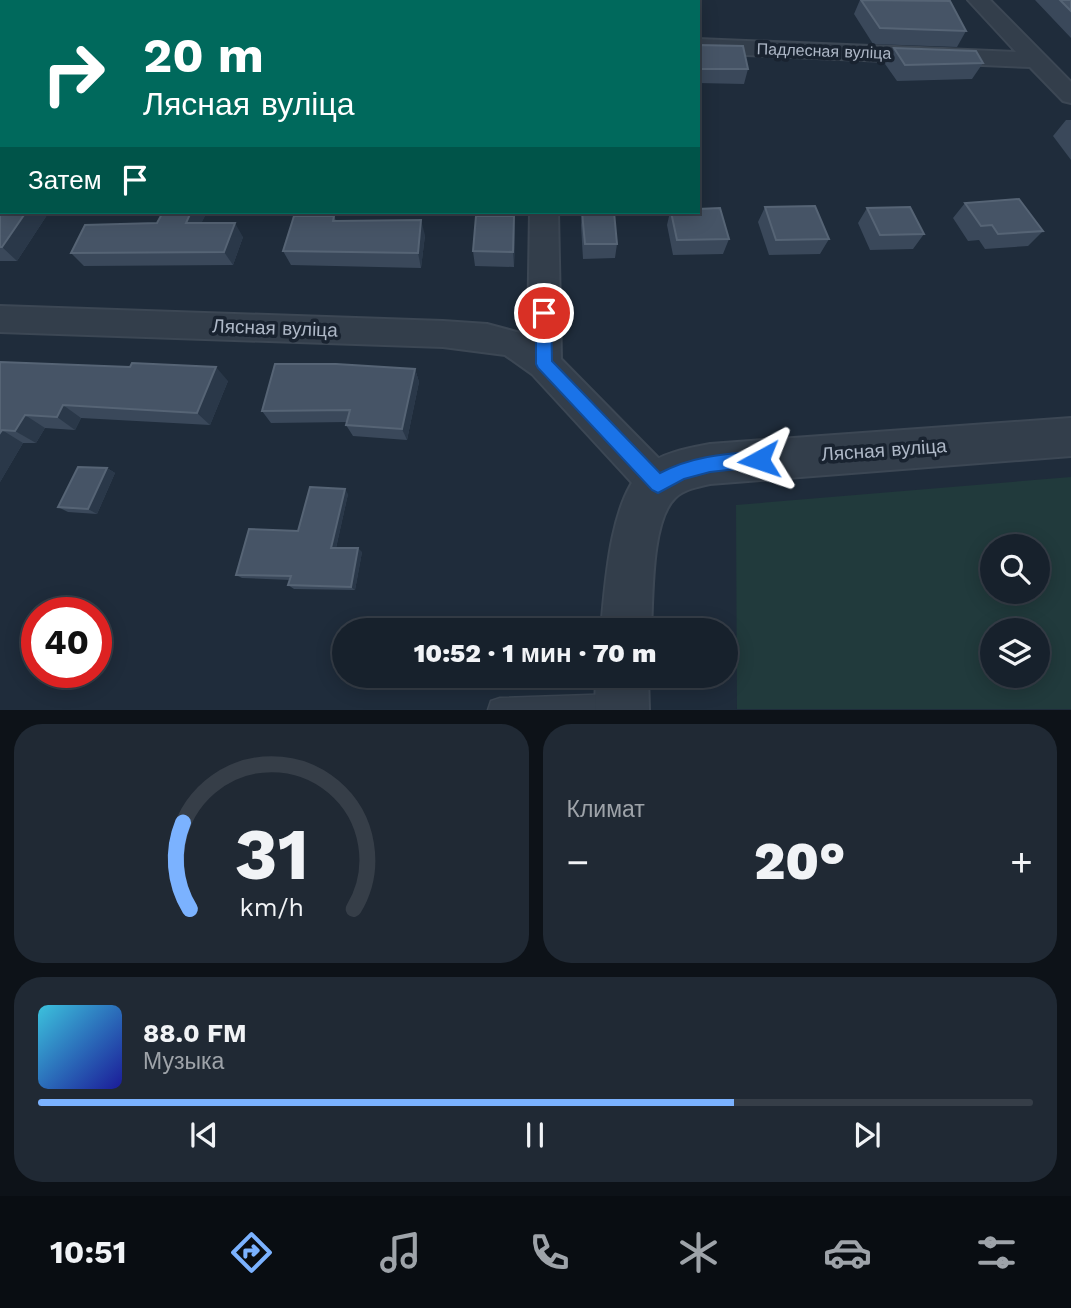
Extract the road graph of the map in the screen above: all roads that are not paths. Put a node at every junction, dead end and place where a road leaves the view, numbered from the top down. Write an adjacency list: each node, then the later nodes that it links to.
1 (978, 0): 3 (street)
2 (700, 46): 3 (street, Падлесная вуліца)
3 (1034, 60): 4 (street)
4 (1071, 96)
5 (544, 214): 7 (street)
6 (0, 319): 7 (street, Лясная вуліца)
7 (544, 364): 9 (street, Лясная вуліца)
8 (1071, 437): 9 (street, Лясная вуліца)
9 (658, 484): 10 (street)
10 (627, 618)
11 (622, 697): 12 (lane)
12 (500, 709)

